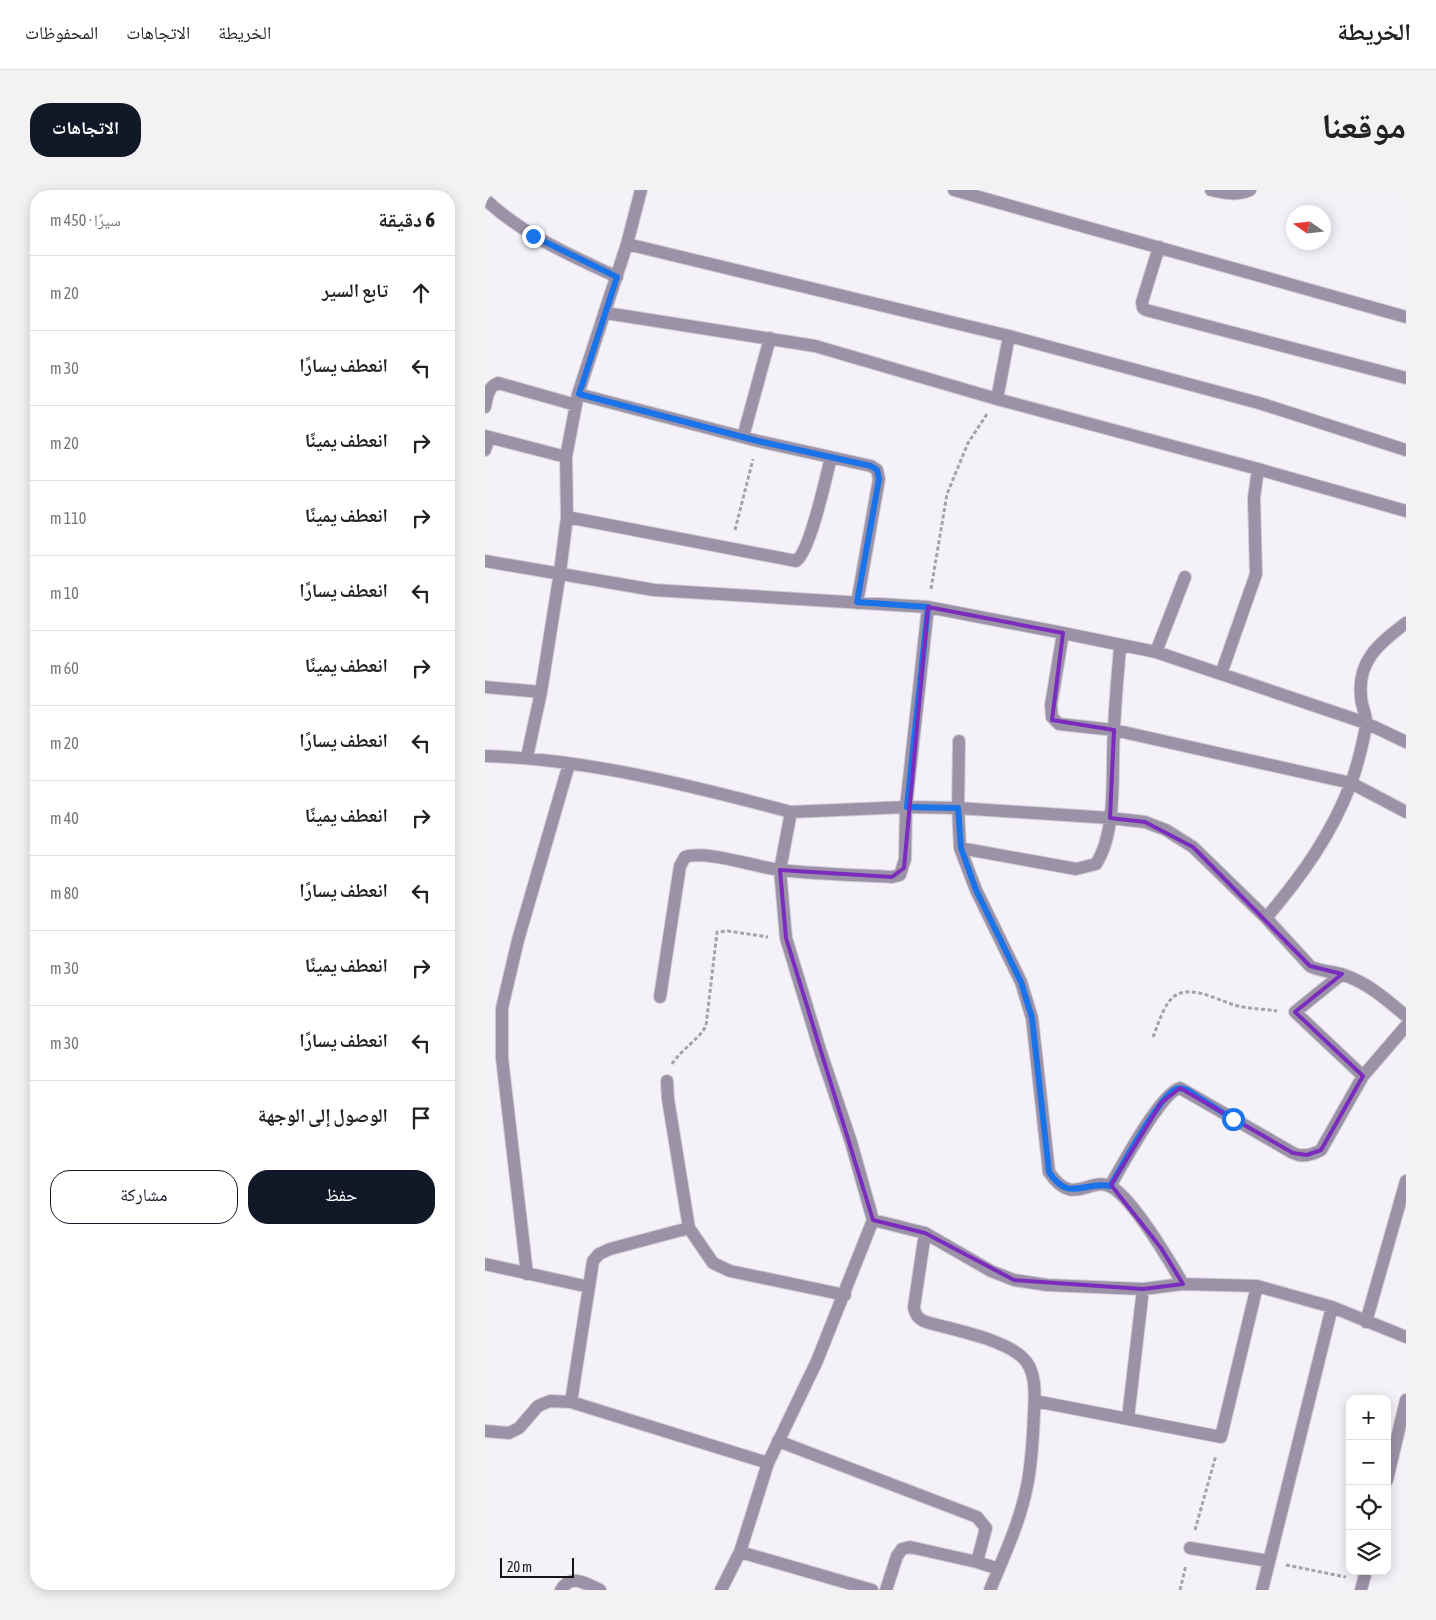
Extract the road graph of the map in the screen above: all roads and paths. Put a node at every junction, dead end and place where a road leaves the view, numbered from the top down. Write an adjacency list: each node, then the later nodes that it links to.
1 (954, 190): 7 (street)
2 (1211, 190): 3 (street)
3 (1249, 190)
4 (638, 192): 6 (street)
5 (485, 199): 8 (street)
6 (627, 244): 8 (street); 11 (street)
7 (1159, 247): 10 (street); 13 (street)
8 (617, 277): 9 (street)
9 (606, 313): 12 (street); 14 (street)
10 (1406, 317)
11 (1009, 336): 15 (street); 21 (street)
12 (770, 338): 15 (street); 18 (street)
13 (1406, 378)
14 (577, 399): 16 (street); 18 (street); 22 (street)
15 (997, 399): 24 (street); 32 (path)
16 (485, 407)
17 (487, 436): 20 (street); 22 (street)
18 (743, 437): 19 (street)
19 (758, 441): 23 (street); 27 (path)
20 (485, 450)
21 (1406, 450)
22 (566, 457): 26 (street)
23 (831, 457): 27 (street); 31 (street)
24 (1258, 470): 25 (street); 37 (street)
25 (1406, 511)
26 (567, 517): 27 (street); 29 (street)
27 (730, 549)
28 (485, 561): 29 (street)
29 (559, 572): 31 (street); 39 (street)
30 (1185, 577): 36 (street)
31 (857, 602): 32 (street)
32 (928, 607): 34 (street); 48 (street)
33 (1403, 630): 40 (street)
34 (1063, 632): 35 (street); 41 (street)
35 (1121, 646): 36 (street); 41 (street)
36 (1156, 652): 37 (street)
37 (1221, 674): 40 (street)
38 (485, 687): 39 (street)
39 (541, 692): 45 (street)
40 (1366, 723): 43 (street); 47 (street)
41 (1114, 730): 47 (street); 52 (street)
42 (959, 741): 49 (street)
43 (1406, 742)
44 (485, 756): 45 (street)
45 (527, 757): 46 (street)
46 (569, 764): 50 (street); 71 (street)
47 (1351, 783): 51 (street); 55 (street)
48 (907, 807): 49 (street); 50 (street); 54 (street)
49 (958, 808): 52 (street); 53 (street)
50 (791, 812): 54 (street)
51 (1406, 812)
52 (1110, 818): 53 (street); 55 (street)
53 (961, 848): 66 (street)
54 (780, 870): 56 (street); 58 (street)
55 (1266, 918): 57 (street)
56 (786, 938): 64 (path); 67 (street)
57 (1342, 974): 59 (street); 60 (street)
58 (660, 997)
59 (1295, 1012): 62 (path); 63 (street)
60 (1406, 1016)
61 (1406, 1026): 63 (street)
62 (1153, 1037)
63 (1363, 1076): 66 (street)
64 (667, 1081): 68 (street)
65 (1406, 1181): 78 (street)
66 (1110, 1186): 72 (street)
67 (873, 1220): 69 (street); 76 (street)
68 (689, 1228): 74 (street); 76 (street)
69 (925, 1233): 75 (street); 81 (street)
70 (485, 1264): 71 (street)
71 (527, 1274): 74 (street)
72 (1183, 1284): 73 (street); 75 (street)
73 (1257, 1286): 77 (street); 85 (street)
74 (589, 1288): 82 (street)
75 (1143, 1289): 83 (street)
76 (845, 1296): 86 (street)
77 (1332, 1307): 78 (street); 91 (street)
78 (1366, 1322): 79 (street)
79 (1406, 1337)
80 (1406, 1400): 87 (street)
81 (1035, 1401): 83 (street); 93 (street)
82 (571, 1402): 84 (street); 88 (street)
83 (1128, 1418): 85 (street)
84 (485, 1431)
85 (1221, 1437): 89 (path)
86 (778, 1441): 88 (street); 92 (street)
87 (1391, 1463)
88 (768, 1464): 90 (street)
89 (1190, 1548): 91 (street); 101 (path)
90 (740, 1552): 97 (street); 98 (street)
91 (1269, 1561): 94 (path); 102 (street)
92 (977, 1562): 93 (street); 99 (street)
93 (999, 1570): 100 (street)
94 (1364, 1581)
95 (561, 1590): 96 (street)
96 (600, 1590)
97 (721, 1590)
98 (872, 1590)
99 (887, 1590)
100 (994, 1590)
101 (1179, 1590)
102 (1262, 1590)

